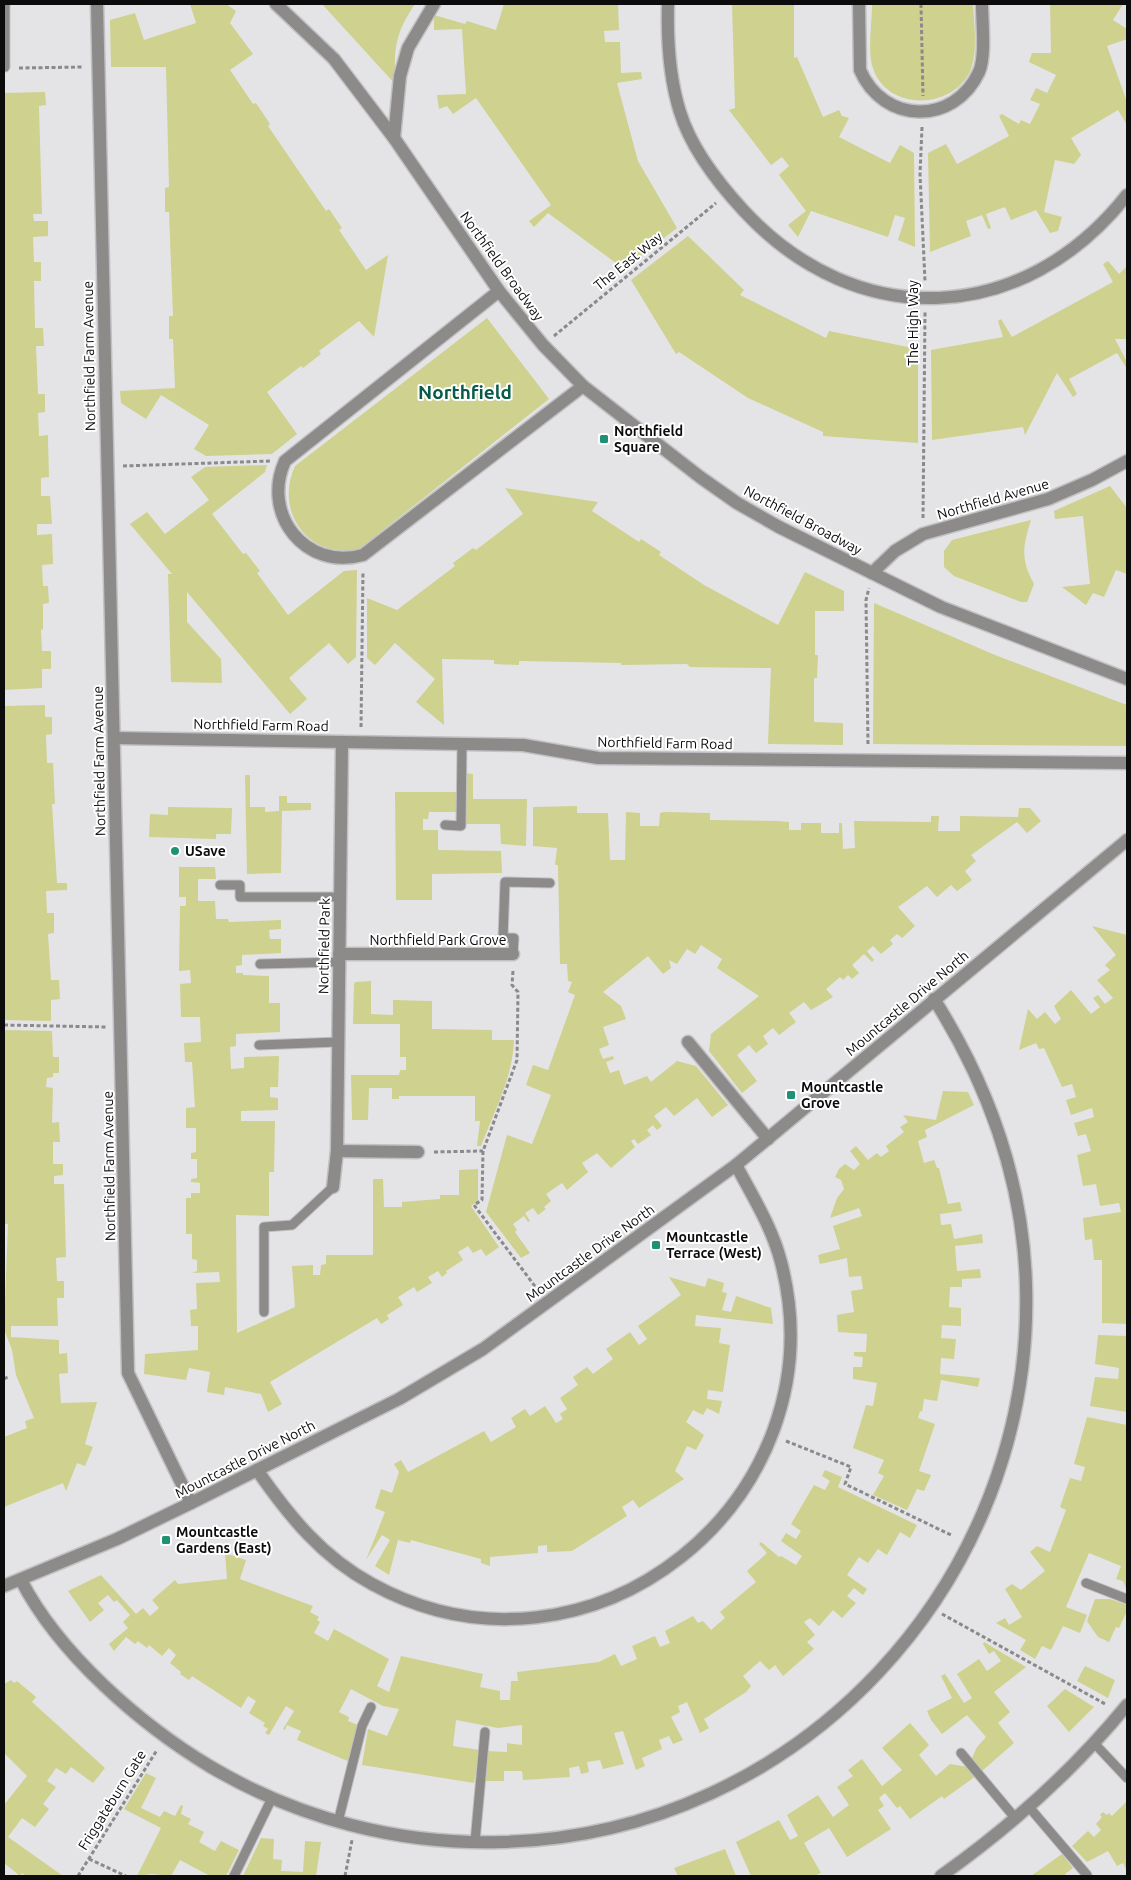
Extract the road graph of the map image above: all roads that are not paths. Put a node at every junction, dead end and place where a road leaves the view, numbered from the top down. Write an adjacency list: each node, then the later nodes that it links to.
1 (5, 4): 8 (lane)
2 (97, 4): 16 (street, Northfield Farm Avenue)
3 (276, 4): 9 (street, Northfield Broadway)
4 (434, 4): 9 (street)
5 (668, 4): 10 (street)
6 (859, 4): 7 (street)
7 (982, 4)
8 (5, 67)
9 (394, 138): 11 (street, Northfield Broadway)
10 (1127, 195)
11 (498, 291): 12 (street, Northfield Broadway); 12 (street)
12 (584, 386): 14 (street, Northfield Broadway)
13 (1127, 461): 14 (street, Northfield Avenue)
14 (872, 573): 15 (street, Northfield Broadway)
15 (1127, 679)
16 (114, 738): 17 (street, Northfield Farm Road); 39 (street, Northfield Farm Avenue)
17 (342, 742): 18 (street, Northfield Farm Road); 24 (street, Northfield Park)
18 (462, 744): 19 (street, Northfield Farm Road); 20 (lane)
19 (1127, 763)
20 (445, 825)
21 (1127, 840): 28 (street, Mountcastle Drive North)
22 (550, 883): 25 (lane)
23 (220, 885): 24 (lane)
24 (340, 897): 26 (street, Northfield Park)
25 (513, 954): 26 (street, Northfield Park Grove)
26 (339, 958): 27 (lane); 29 (street, Northfield Park)
27 (260, 964)
28 (934, 999): 32 (street, Mountcastle Drive North); 54 (street)
29 (338, 1042): 31 (lane); 33 (street, Northfield Park)
30 (688, 1042): 32 (street)
31 (259, 1045)
32 (768, 1139): 35 (street, Mountcastle Drive North)
33 (337, 1151): 34 (street); 36 (street, Northfield Park)
34 (418, 1152)
35 (736, 1165): 38 (street, Mountcastle Drive North); 38 (street)
36 (333, 1187): 37 (lane)
37 (264, 1312)
38 (257, 1470): 39 (street, Mountcastle Drive North)
39 (191, 1503): 40 (street, Mountcastle Drive North)
40 (21, 1580): 42 (street, Mountcastle Drive North); 50 (street)
41 (1086, 1583): 43 (lane)
42 (4, 1586)
43 (1127, 1599)
44 (372, 1707): 53 (lane)
45 (1124, 1709): 47 (street)
46 (484, 1732): 54 (lane)
47 (1094, 1743): 49 (lane); 51 (street)
48 (961, 1753): 52 (lane)
49 (1127, 1778)
50 (272, 1798): 53 (street); 56 (lane)
51 (1029, 1807): 52 (street); 55 (lane)
52 (1016, 1820): 57 (street)
53 (338, 1822): 54 (street)
54 (476, 1842)
55 (1087, 1875)
56 (234, 1876)
57 (941, 1876)

